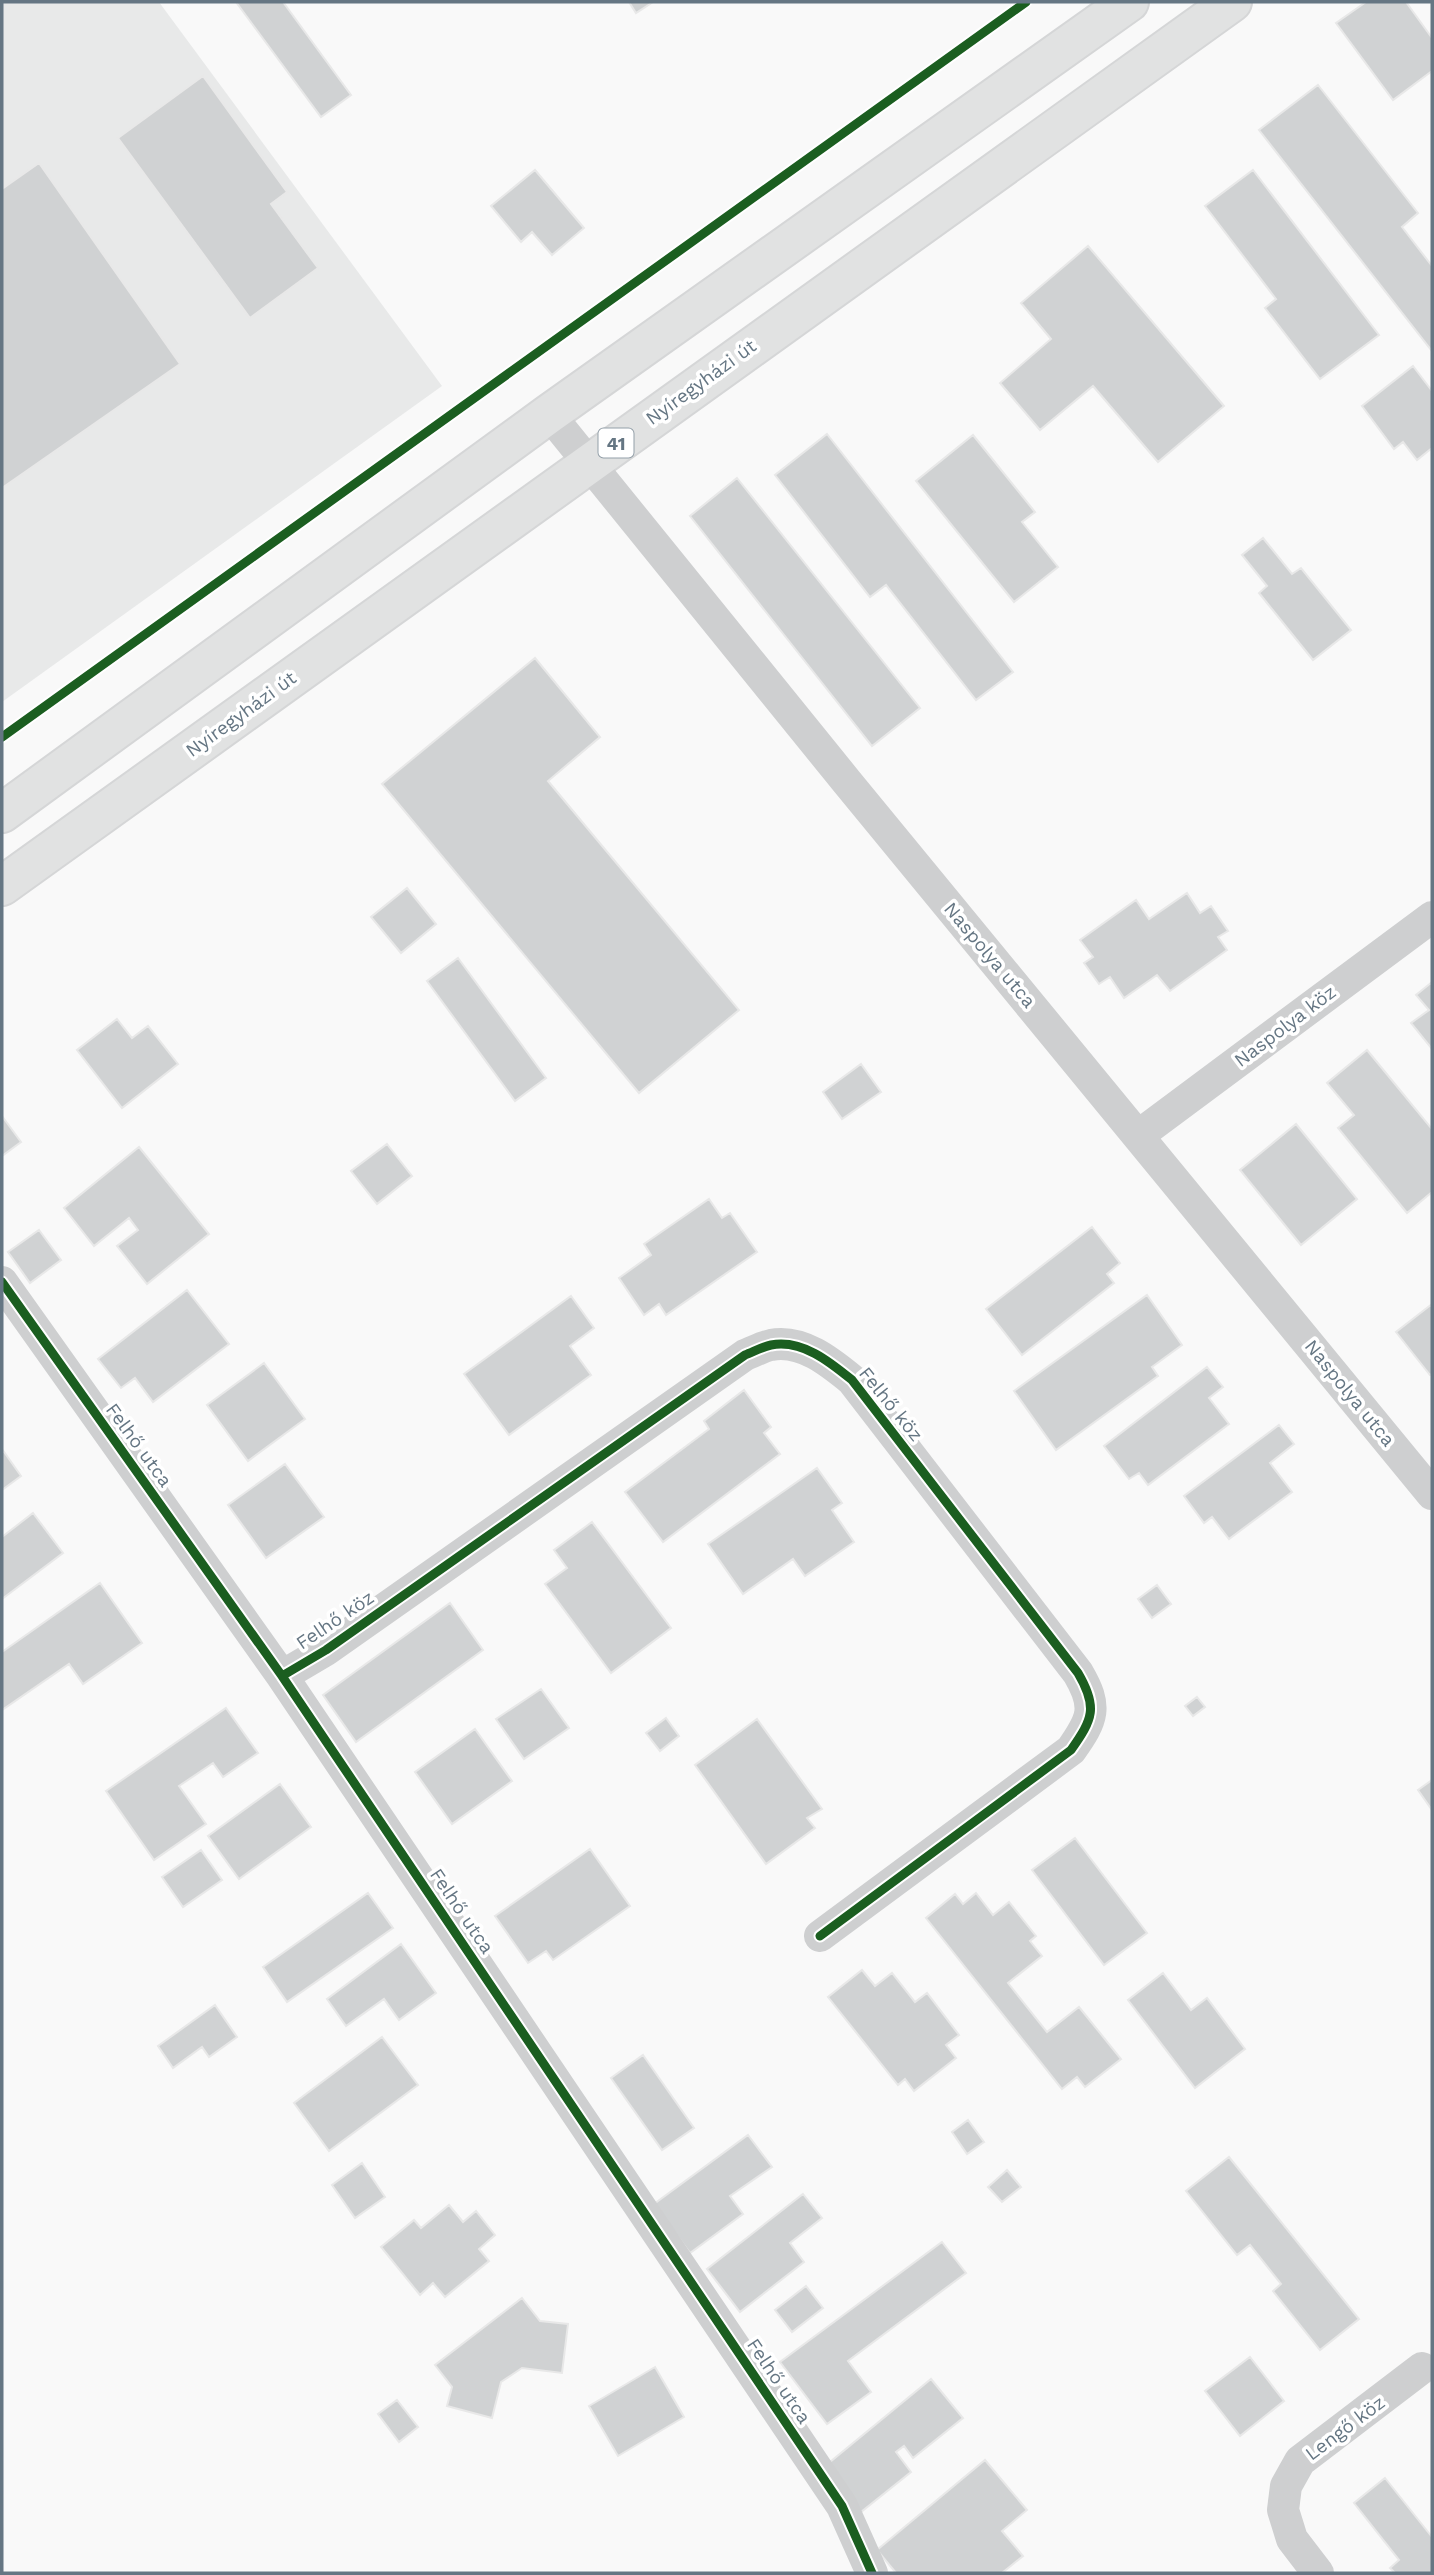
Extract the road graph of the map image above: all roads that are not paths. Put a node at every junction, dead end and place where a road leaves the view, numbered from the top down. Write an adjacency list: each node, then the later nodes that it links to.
1 (1129, 2): 3 (main road)
2 (1232, 2): 4 (main road, Nyíregyházi út / 41)
3 (549, 414): 4 (street, Naspolya utca); 5 (main road)
4 (588, 463): 6 (main road, Nyíregyházi út / 41); 8 (street, Naspolya utca)
5 (2, 813)
6 (2, 887)
7 (1432, 917): 8 (street, Naspolya köz)
8 (1139, 1135): 10 (street, Naspolya utca)
9 (2, 1282): 11 (street, Felhő utca)
10 (1432, 1494)
11 (282, 1676): 12 (street, Felhő köz); 14 (street, Felhő utca)
12 (820, 1936)
13 (1422, 2368): 15 (street, Lengő köz)
14 (872, 2573)
15 (1318, 2573)

